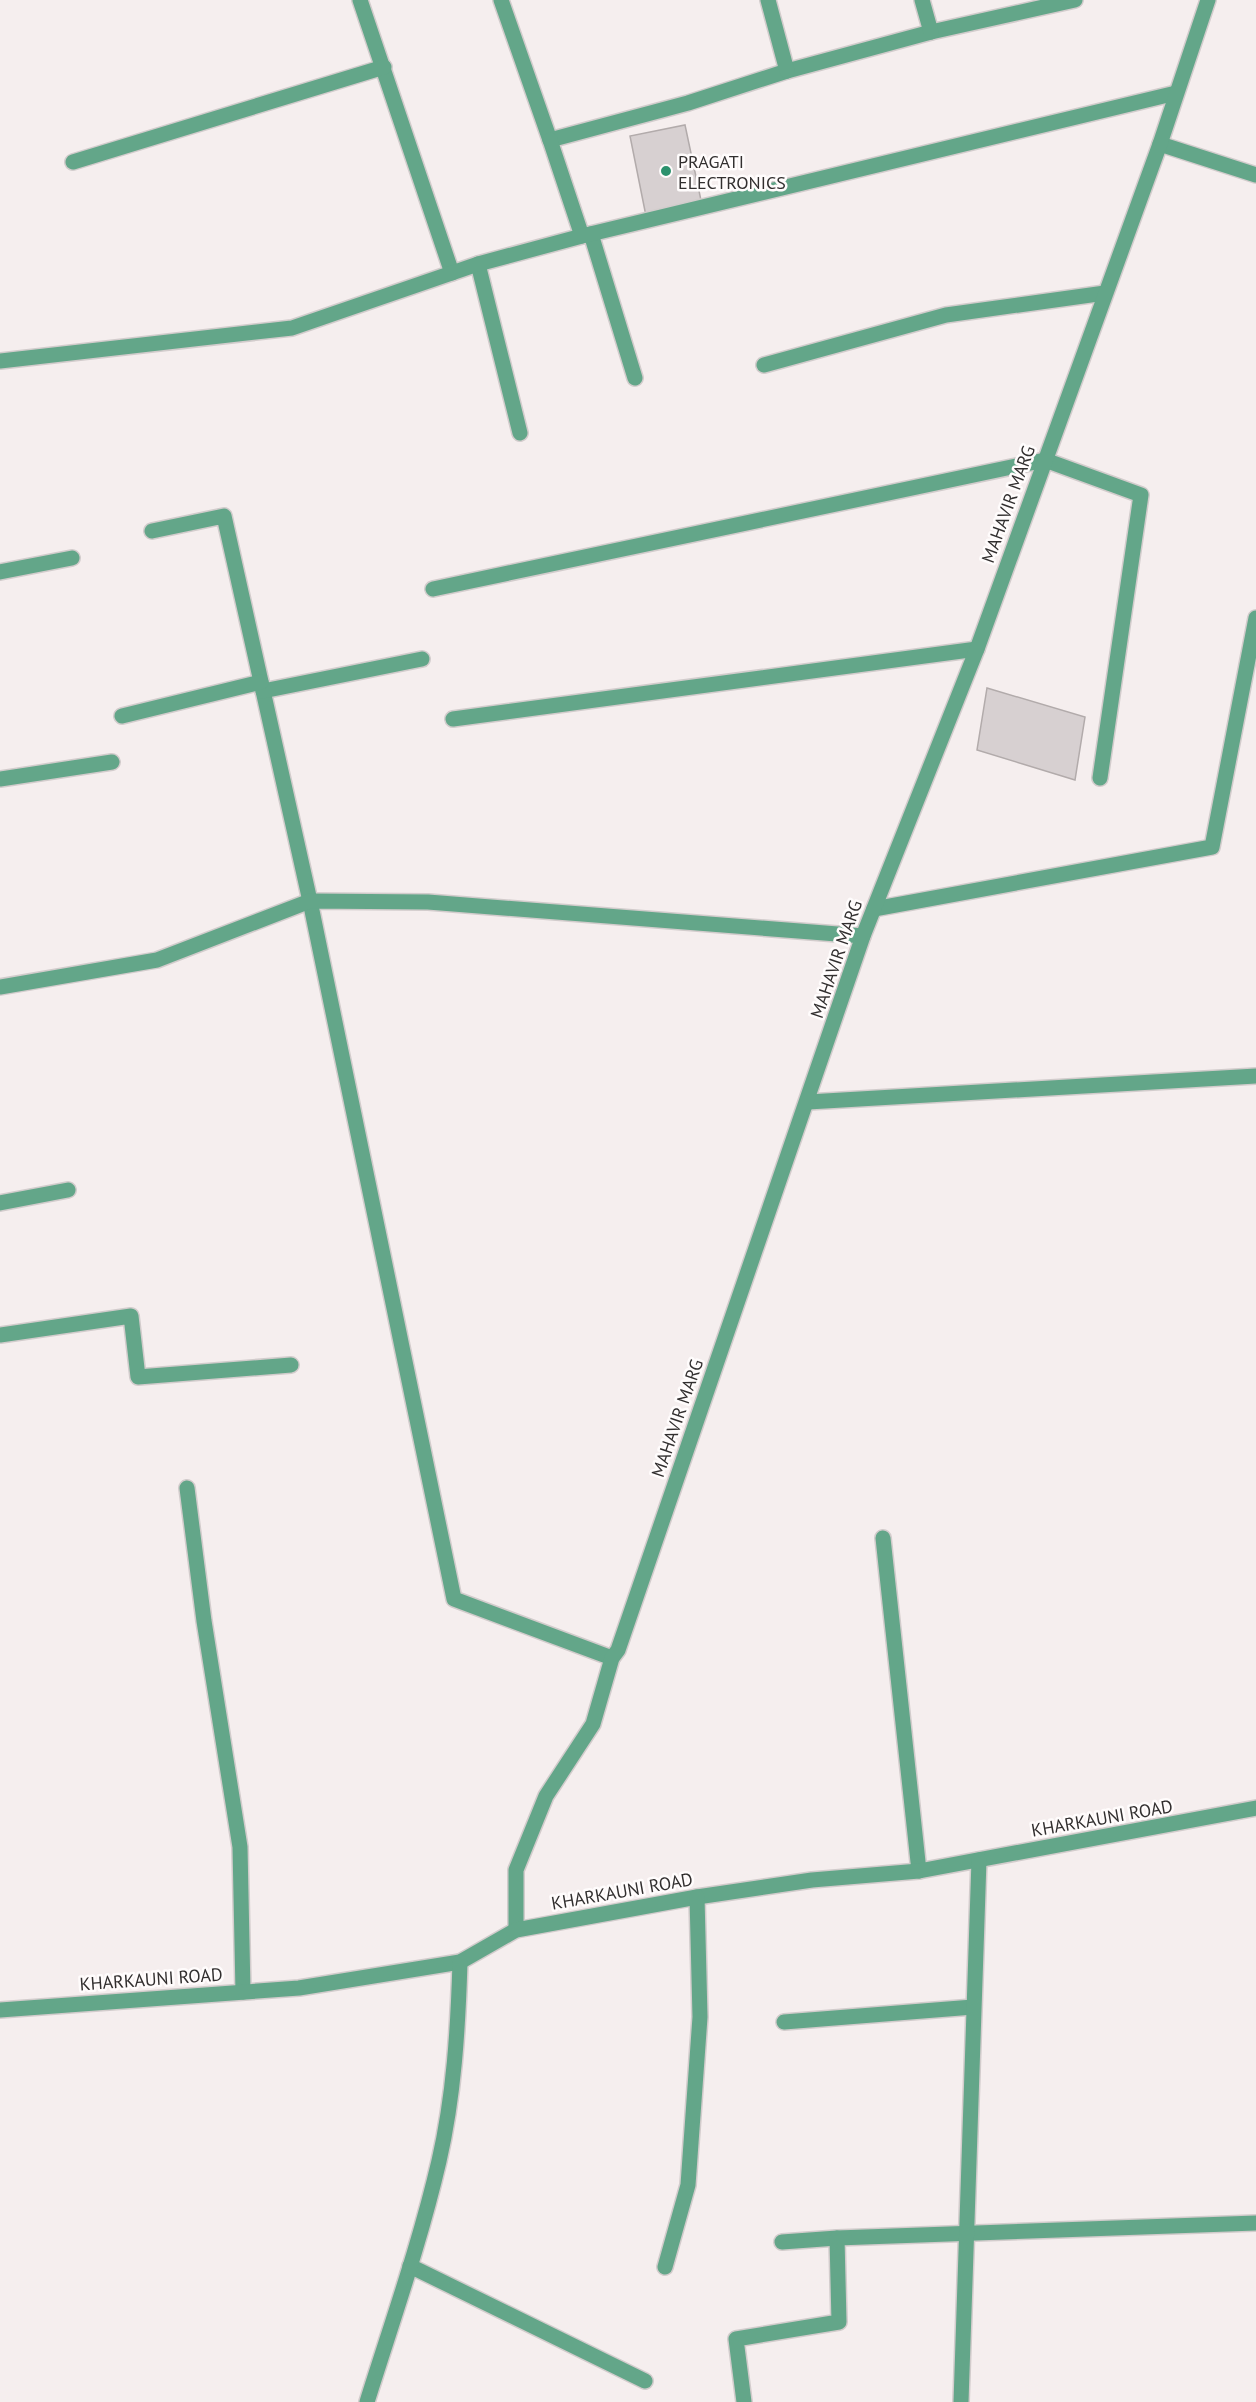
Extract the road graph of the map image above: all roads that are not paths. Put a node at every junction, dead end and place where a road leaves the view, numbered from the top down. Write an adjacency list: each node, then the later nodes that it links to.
1 (360, 0): 8 (street)
2 (501, 0): 11 (street)
3 (768, 0): 9 (street)
4 (922, 0): 7 (street)
5 (1073, 0): 7 (street)
6 (1208, 0): 10 (street, MAHAVIR MARG)
7 (931, 32): 9 (street)
8 (384, 67): 13 (street); 17 (street)
9 (787, 71): 11 (street)
10 (1176, 93): 12 (street, MAHAVIR MARG); 15 (street)
11 (550, 140): 15 (street)
12 (1160, 144): 14 (street); 18 (street, MAHAVIR MARG)
13 (73, 162)
14 (1256, 176)
15 (586, 235): 16 (street); 21 (street)
16 (478, 264): 17 (street); 22 (street)
17 (452, 273): 19 (street)
18 (1105, 292): 20 (street); 23 (street, MAHAVIR MARG)
19 (0, 361)
20 (764, 365)
21 (635, 378)
22 (520, 434)
23 (1045, 460): 27 (street); 29 (street, MAHAVIR MARG); 35 (street)
24 (152, 531): 31 (street)
25 (72, 558): 26 (street)
26 (0, 572)
27 (433, 589)
28 (1256, 618): 38 (street)
29 (977, 650): 33 (street); 38 (street, MAHAVIR MARG)
30 (422, 659): 31 (street)
31 (262, 687): 32 (street); 37 (street)
32 (122, 716)
33 (453, 719)
34 (111, 762): 36 (street)
35 (1100, 778)
36 (0, 779)
37 (310, 901): 39 (street); 40 (street); 49 (street)
38 (874, 909): 39 (street, MAHAVIR MARG)
39 (863, 936): 42 (street, MAHAVIR MARG)
40 (0, 987)
41 (1256, 1076): 42 (street)
42 (807, 1102): 49 (street, MAHAVIR MARG)
43 (68, 1190): 44 (street)
44 (0, 1203)
45 (0, 1335): 46 (street)
46 (291, 1365)
47 (187, 1488): 56 (street)
48 (883, 1538): 52 (street)
49 (612, 1659): 54 (street, MAHAVIR MARG)
50 (1256, 1808): 51 (street, KHARKAUNI ROAD)
51 (979, 1860): 52 (street, KHARKAUNI ROAD); 57 (street)
52 (919, 1871): 53 (street, KHARKAUNI ROAD)
53 (697, 1897): 54 (street, KHARKAUNI ROAD); 65 (street)
54 (516, 1930): 55 (street, KHARKAUNI ROAD)
55 (460, 1962): 56 (street, KHARKAUNI ROAD); 64 (street)
56 (243, 1992): 58 (street, KHARKAUNI ROAD)
57 (973, 2007): 59 (street); 61 (street)
58 (0, 2010)
59 (784, 2022)
60 (1256, 2223): 61 (street)
61 (965, 2235): 62 (street); 69 (street)
62 (837, 2238): 63 (street); 68 (street)
63 (782, 2242)
64 (410, 2266): 66 (street); 67 (street)
65 (665, 2267)
66 (645, 2381)
67 (367, 2402)
68 (744, 2402)
69 (961, 2402)

